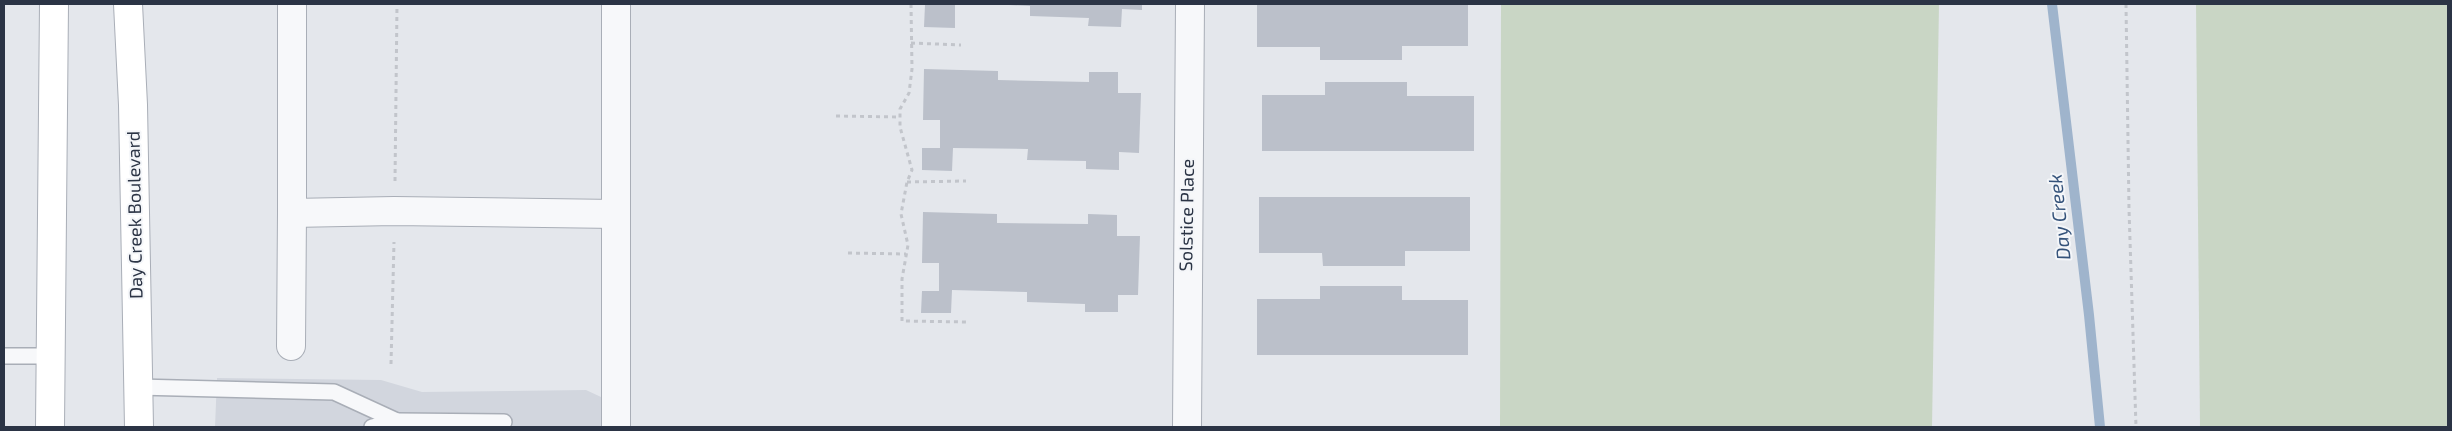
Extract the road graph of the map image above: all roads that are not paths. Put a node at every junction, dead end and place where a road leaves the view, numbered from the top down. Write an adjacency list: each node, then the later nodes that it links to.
1 (54, 4): 10 (main road)
2 (128, 4): 11 (main road, Day Creek Boulevard)
3 (292, 4): 6 (street)
4 (616, 4): 7 (street)
5 (1190, 4): 18 (street, Solstice Place)
6 (292, 213): 7 (street); 8 (street)
7 (616, 214): 17 (street)
8 (291, 346)
9 (4, 356): 10 (lane)
10 (50, 356): 14 (main road)
11 (138, 387): 12 (lane); 15 (main road, Day Creek Boulevard)
12 (397, 420): 13 (lane); 16 (lane)
13 (504, 422)
14 (50, 427)
15 (138, 427)
16 (372, 427)
17 (616, 427)
18 (1187, 427)

